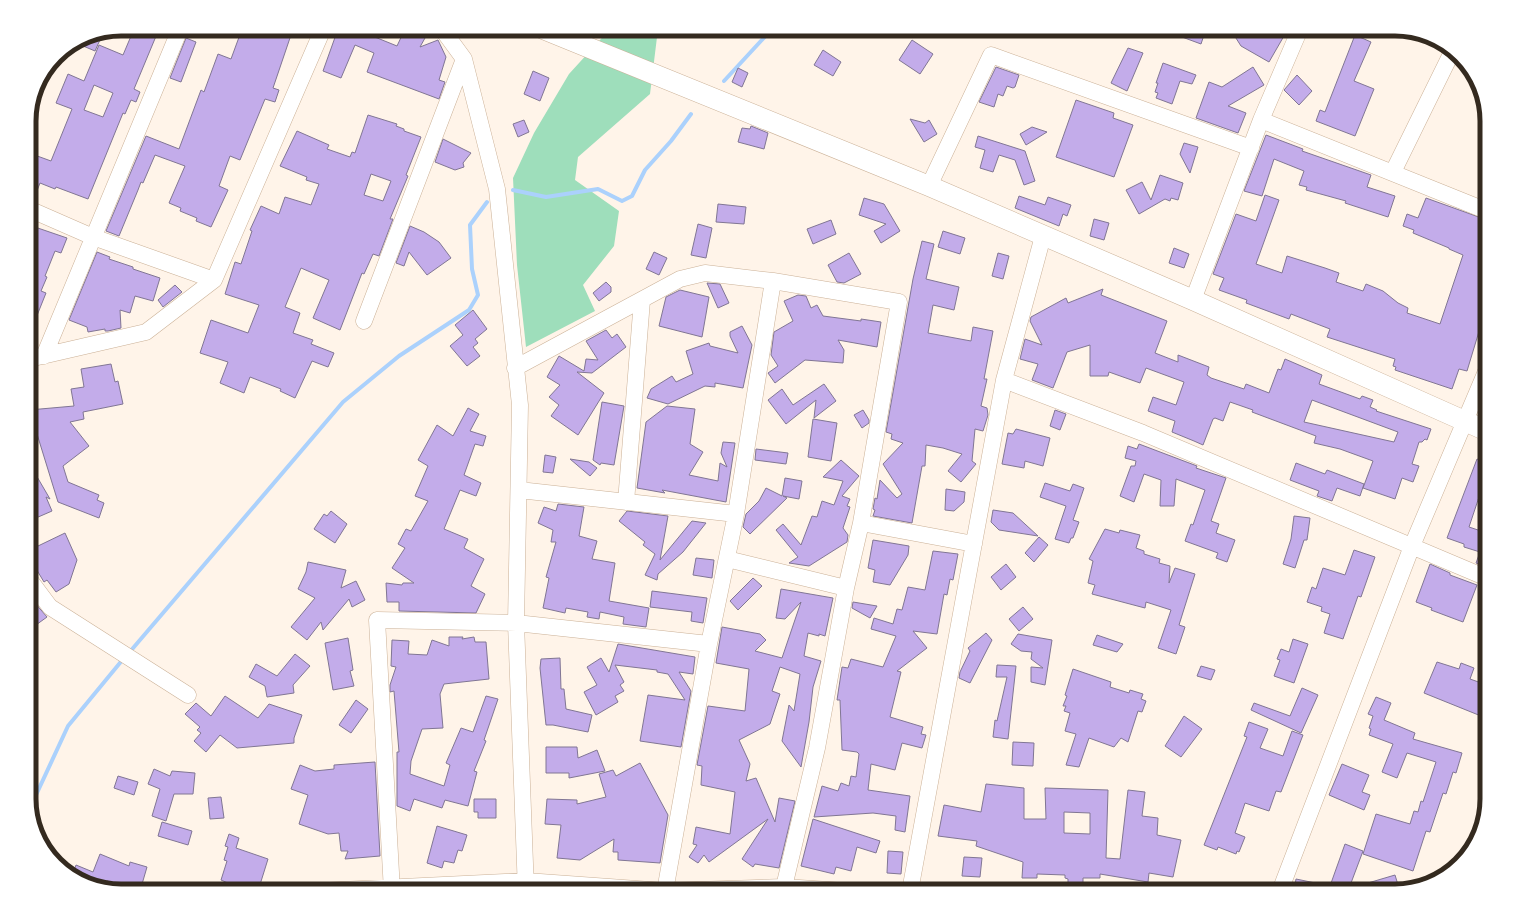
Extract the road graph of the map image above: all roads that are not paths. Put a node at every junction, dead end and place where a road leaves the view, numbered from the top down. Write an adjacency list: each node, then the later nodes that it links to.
1 (177, 36): 15 (street)
2 (320, 36): 16 (street)
3 (447, 36): 7 (street)
4 (560, 36): 11 (street)
5 (1297, 36): 8 (street)
6 (1450, 56): 10 (street)
7 (464, 59): 20 (street); 22 (street)
8 (1261, 120): 9 (street); 10 (street)
9 (1251, 148): 11 (street); 19 (street)
10 (1393, 172): 12 (street)
11 (930, 186): 14 (street)
12 (1480, 208)
13 (36, 212): 15 (street)
14 (1043, 236): 19 (street); 23 (street)
15 (93, 238): 16 (street); 21 (street)
16 (214, 280): 21 (street)
17 (774, 281): 18 (street); 29 (street); 30 (street)
18 (642, 300): 22 (street); 28 (street)
19 (1193, 300): 25 (street)
20 (364, 321)
21 (36, 358)
22 (515, 368): 27 (street)
23 (1004, 380): 31 (street); 32 (street)
24 (1480, 386): 25 (street)
25 (1465, 422): 26 (street); 32 (street)
26 (1480, 427)
27 (518, 490): 28 (street); 37 (street)
28 (626, 502): 29 (street)
29 (736, 514): 33 (street)
30 (861, 523): 31 (street); 36 (street)
31 (974, 544): 44 (street)
32 (1412, 546): 34 (street); 45 (street)
33 (727, 559): 36 (street); 38 (street)
34 (1480, 575)
35 (36, 588): 39 (street)
36 (846, 588): 43 (street)
37 (516, 623): 38 (street); 40 (street); 41 (street)
38 (709, 644): 42 (street)
39 (188, 695)
40 (392, 884)
41 (526, 884)
42 (666, 884)
43 (784, 884)
44 (911, 884)
45 (1283, 884)

